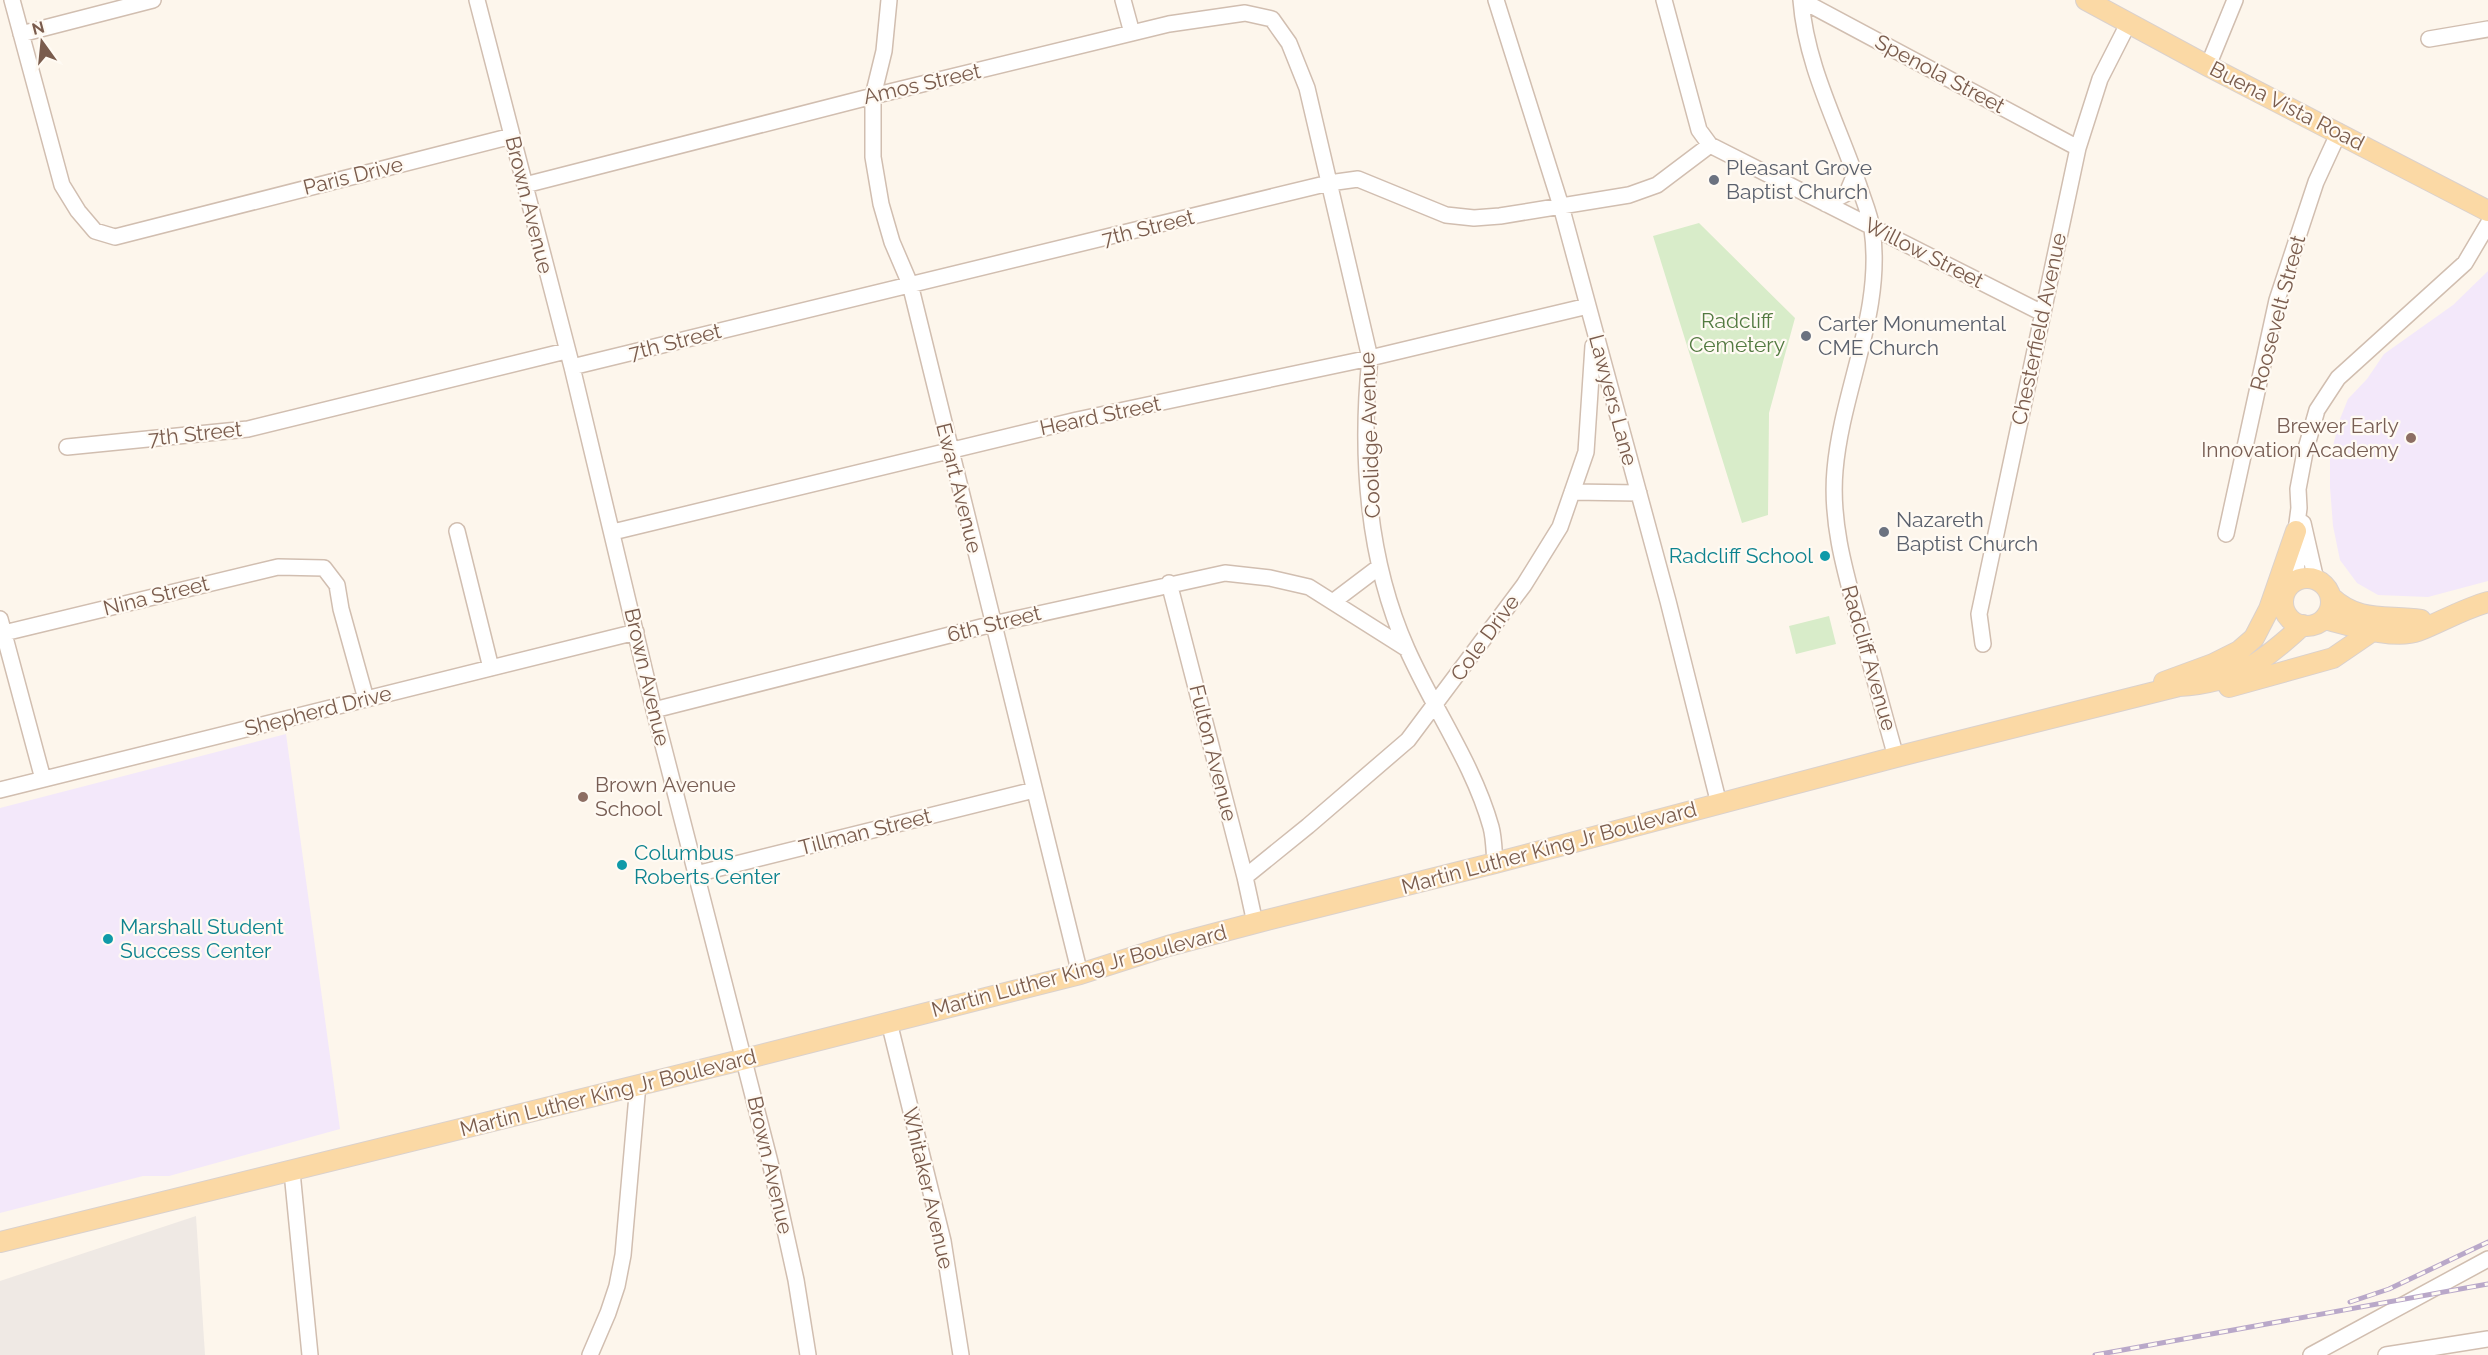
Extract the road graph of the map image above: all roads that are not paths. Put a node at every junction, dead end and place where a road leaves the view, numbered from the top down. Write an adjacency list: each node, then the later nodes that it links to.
1 (12, 0): 14 (street, Paris Drive)
2 (153, 0): 14 (street)
3 (477, 0): 20 (street, Brown Avenue)
4 (889, 0): 18 (street, Ewart Avenue)
5 (1123, 0): 13 (street)
6 (1496, 0): 27 (street, Lawyers Lane)
7 (1664, 0): 21 (street)
8 (1801, 0): 22 (street, Spenola Street); 23 (street, Radcliff Avenue)
9 (2086, 0): 11 (main road, Buena Vista Road)
10 (2235, 0): 17 (street)
11 (2129, 22): 17 (main road, Buena Vista Road); 22 (street, Chesterfield Avenue)
12 (2488, 29): 15 (street)
13 (1132, 33): 16 (street, Amos Street); 18 (street, Amos Street)
14 (21, 34): 20 (street, Paris Drive)
15 (2429, 39)
16 (1297, 63): 24 (street, Coolidge Avenue)
17 (2208, 66): 19 (main road, Buena Vista Road)
18 (873, 96): 25 (street, Amos Street); 31 (street, Ewart Avenue)
19 (2339, 132): 28 (main road, Buena Vista Road); 46 (street, Roosevelt Street)
20 (512, 136): 25 (street, Brown Avenue)
21 (1710, 145): 26 (street, Willow Street); 27 (street, 7th Street)
22 (2078, 148): 33 (street, Chesterfield Avenue)
23 (1855, 174): 26 (street); 30 (street, Radcliff Avenue)
24 (1329, 183): 27 (street, 7th Street); 31 (street, 7th Street); 36 (street, Coolidge Avenue)
25 (525, 185): 35 (street, Brown Avenue)
26 (1826, 204): 30 (street, Willow Street)
27 (1561, 206): 32 (street, Lawyers Lane)
28 (2488, 211)
29 (2488, 224): 42 (street)
30 (1872, 227): 33 (street, Willow Street); 71 (street, Radcliff Avenue)
31 (910, 284): 37 (street, 7th Street); 39 (street, Ewart Avenue)
32 (1588, 306): 34 (street, Lawyers Lane); 36 (street, Heard Street)
33 (2042, 313): 62 (street, Chesterfield Avenue)
34 (1593, 326): 40 (street, Cole Drive); 41 (street, Lawyers Lane)
35 (566, 351): 37 (street, Brown Avenue); 38 (street, 7th Street)
36 (1370, 358): 39 (street, Heard Street); 47 (street, Coolidge Avenue)
37 (572, 368): 45 (street, Brown Avenue)
38 (68, 447)
39 (950, 450): 45 (street, Heard Street); 57 (street, Ewart Avenue)
40 (1572, 492): 41 (street); 69 (street, Cole Drive)
41 (1639, 493): 75 (street, Lawyers Lane)
42 (2299, 508): 44 (street); 48 (street)
43 (457, 531): 64 (street)
44 (2296, 531): 49 (street); 67 (main road)
45 (613, 532): 61 (street, Brown Avenue)
46 (2226, 534)
47 (1379, 567): 52 (street); 63 (street, Coolidge Avenue)
48 (2316, 580): 49 (main road); 51 (main road)
49 (2293, 583): 54 (main road)
50 (1169, 584): 52 (street, 6th Street); 57 (street, 6th Street); 78 (street, Fulton Avenue)
51 (2331, 597): 55 (main road); 56 (main road)
52 (1334, 601): 63 (street, 6th Street)
53 (2488, 602): 56 (main road)
54 (2283, 603): 58 (main road); 65 (main road, Martin Luther King Jr Boulevard)
55 (2325, 619): 58 (main road); 60 (main road)
56 (2432, 623): 60 (main road)
57 (993, 624): 70 (street, 6th Street); 74 (street, Ewart Avenue)
58 (2303, 625): 65 (main road, Martin Luther King Jr Boulevard)
59 (1, 629): 68 (street, Nina Street); 72 (street)
60 (2374, 630): 66 (main road, Martin Luther King Jr Boulevard)
61 (636, 632): 64 (street, Shepherd Drive); 70 (street, Brown Avenue)
62 (1983, 644)
63 (1407, 649): 69 (street, Coolidge Avenue)
64 (491, 668): 68 (street, Shepherd Drive)
65 (2179, 686): 66 (main road, Martin Luther King Jr Boulevard)
66 (2156, 693): 67 (main road, Martin Luther King Jr Boulevard)
67 (2136, 698): 71 (main road, Martin Luther King Jr Boulevard)
68 (366, 699): 72 (street, Shepherd Drive)
69 (1436, 704): 76 (street, Coolidge Avenue); 78 (street, Cole Drive)
70 (654, 710): 77 (street, Brown Avenue)
71 (1896, 757): 75 (main road, Martin Luther King Jr Boulevard)
72 (43, 779): 73 (street, Shepherd Drive)
73 (0, 790)
74 (1034, 790): 77 (street, Tillman Street); 80 (street, Ewart Avenue)
75 (1719, 804): 76 (main road, Martin Luther King Jr Boulevard)
76 (1495, 863): 79 (main road, Martin Luther King Jr Boulevard)
77 (696, 874): 82 (street, Brown Avenue)
78 (1245, 877): 79 (street, Fulton Avenue)
79 (1255, 923): 80 (main road, Martin Luther King Jr Boulevard)
80 (1080, 974): 81 (main road, Martin Luther King Jr Boulevard)
81 (889, 1022): 82 (main road, Martin Luther King Jr Boulevard); 91 (street, Whitaker Avenue)
82 (745, 1059): 83 (main road, Martin Luther King Jr Boulevard); 90 (street, Brown Avenue)
83 (638, 1084): 84 (main road, Martin Luther King Jr Boulevard); 89 (street)
84 (292, 1172): 85 (main road, Martin Luther King Jr Boulevard); 88 (street)
85 (0, 1242)
86 (2488, 1259): 92 (street)
87 (2488, 1339): 93 (street)
88 (310, 1355)
89 (590, 1355)
90 (808, 1355)
91 (961, 1355)
92 (2311, 1355)
93 (2386, 1355)

